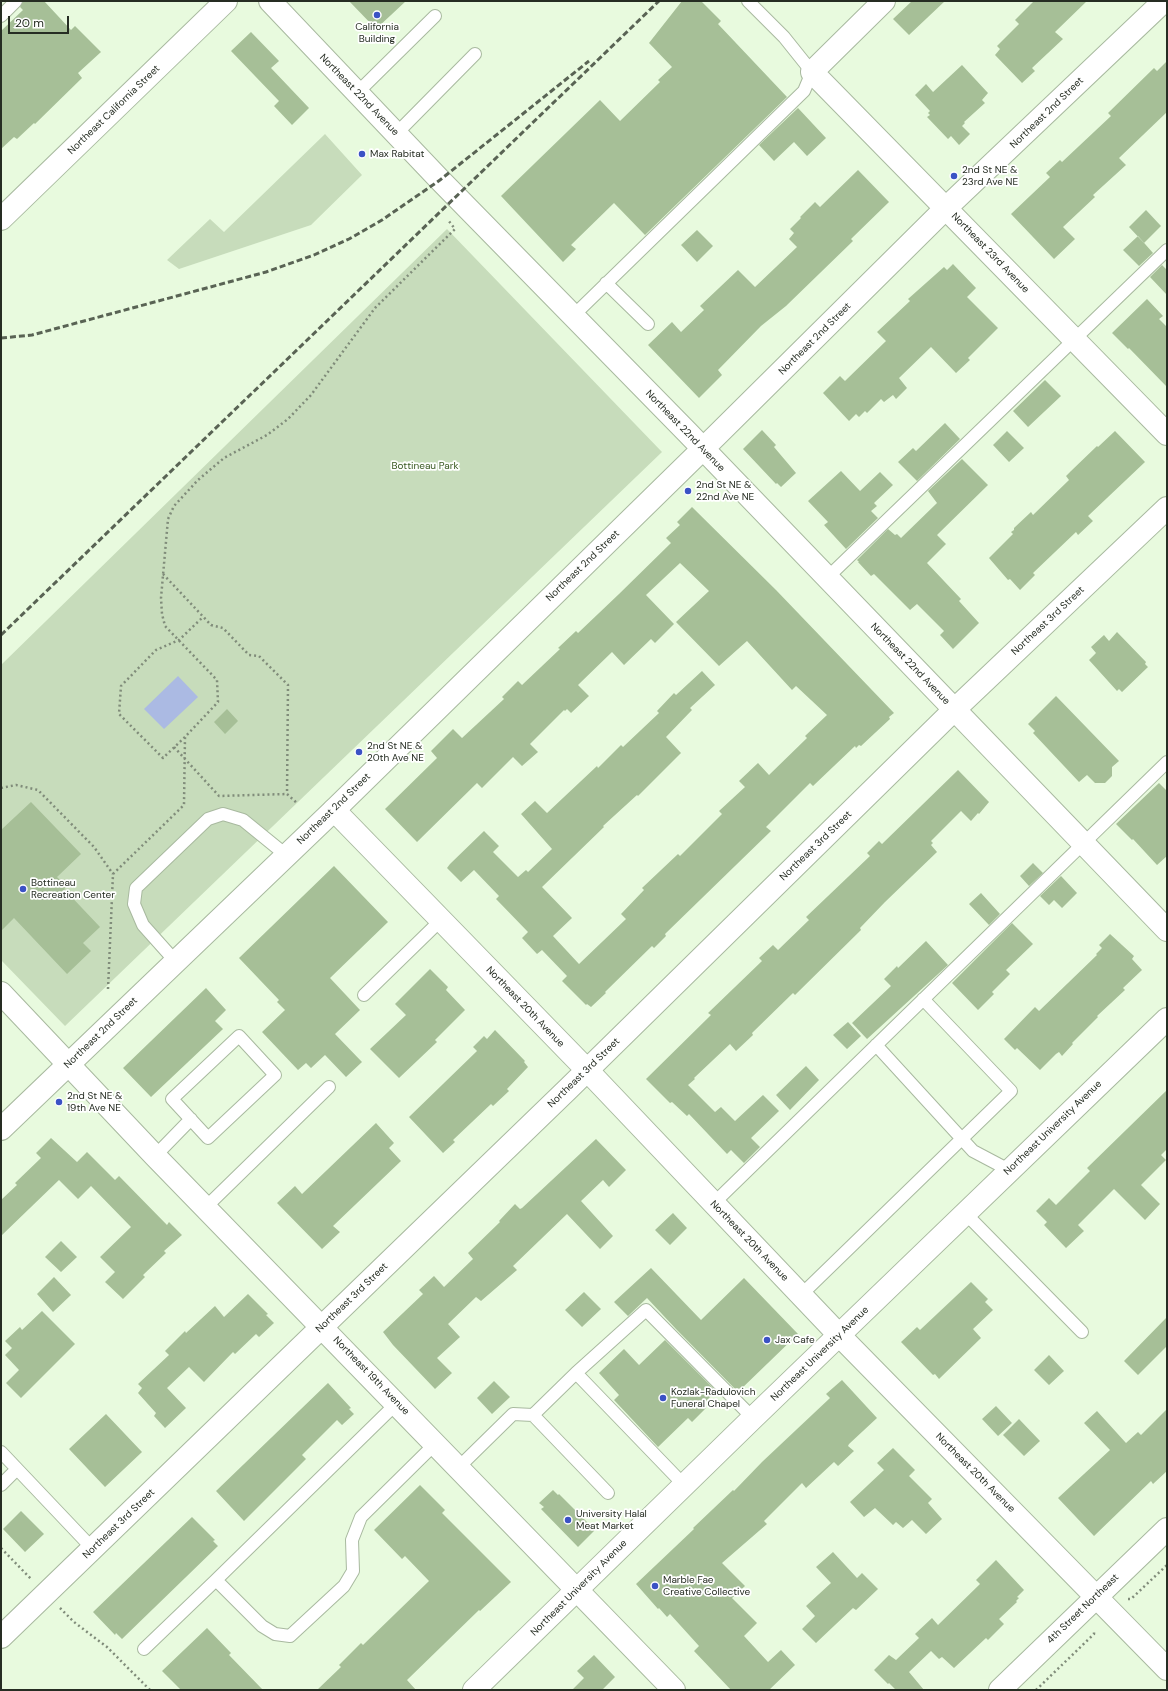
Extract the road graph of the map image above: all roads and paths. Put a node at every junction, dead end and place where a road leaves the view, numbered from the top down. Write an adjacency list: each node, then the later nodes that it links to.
1 (16, 1): 7 (lane)
2 (226, 1): 15 (street, Northeast California Street)
3 (270, 1): 11 (street, Northeast 22nd Avenue)
4 (748, 1): 10 (lane)
5 (884, 1): 10 (street)
6 (1164, 1): 14 (street, Northeast 2nd Street)
7 (1, 16)
8 (435, 16): 11 (lane)
9 (475, 54): 12 (lane)
10 (812, 72): 14 (street, Northeast 23rd Avenue); 17 (lane)
11 (357, 93): 12 (street, Northeast 22nd Avenue)
12 (396, 134): 13 (street, Northeast 22nd Avenue)
13 (463, 203): 18 (street, Northeast 22nd Avenue); 24 (path)
14 (946, 208): 20 (street, Northeast 23rd Avenue); 22 (street, Northeast 2nd Street)
15 (1, 219)
16 (1167, 250): 20 (lane)
17 (606, 283): 18 (lane); 19 (lane)
18 (573, 316): 22 (street, Northeast 22nd Avenue)
19 (648, 324)
20 (1075, 339): 21 (street, Northeast 23rd Avenue); 25 (lane)
21 (1167, 434)
22 (703, 449): 25 (street, Northeast 22nd Avenue); 36 (street, Northeast 2nd Street)
23 (1167, 508): 28 (street, Northeast 3rd Street)
24 (163, 574): 26 (path); 27 (path)
25 (826, 578): 28 (street, Northeast 22nd Avenue)
26 (203, 617): 27 (path); 34 (path)
27 (179, 640): 29 (path); 30 (path)
28 (954, 710): 37 (street, Northeast 22nd Avenue); 50 (street, Northeast 3rd Street)
29 (185, 737): 30 (path); 31 (path)
30 (174, 748): 31 (path)
31 (185, 759): 34 (path); 39 (path)
32 (1167, 762): 37 (lane)
33 (1, 788): 39 (path)
34 (287, 794): 35 (path)
35 (298, 804)
36 (334, 810): 38 (street, Northeast 2nd Street); 40 (street, Northeast 20th Avenue)
37 (1082, 844): 41 (street, Northeast 22nd Avenue); 46 (lane)
38 (286, 855): 42 (street, Northeast 2nd Street); 42 (lane)
39 (113, 874): 43 (path)
40 (440, 920): 45 (lane); 50 (street, Northeast 20th Avenue)
41 (1167, 930)
42 (176, 962): 49 (street, Northeast 2nd Street)
43 (108, 989)
44 (1, 993): 49 (street, Northeast 19th Avenue)
45 (364, 995)
46 (923, 999): 48 (lane); 54 (lane)
47 (1167, 1019): 56 (street, Northeast University Avenue)
48 (876, 1045): 54 (lane); 57 (lane)
49 (69, 1064): 53 (street, Northeast 2nd Street); 55 (street, Northeast 19th Avenue)
50 (587, 1070): 57 (street, Northeast 20th Avenue); 61 (street, Northeast 3rd Street)
51 (329, 1087): 58 (lane)
52 (191, 1119): 52 (lane); 55 (lane)
53 (1, 1129)
54 (962, 1139): 56 (lane); 60 (lane)
55 (156, 1156): 58 (street, Northeast 19th Avenue)
56 (1009, 1170): 59 (street, Northeast University Avenue)
57 (713, 1204): 60 (street, Northeast 20th Avenue)
58 (206, 1207): 61 (street, Northeast 19th Avenue)
59 (965, 1213): 62 (lane); 63 (street, Northeast University Avenue)
60 (801, 1295): 63 (street, Northeast 20th Avenue)
61 (322, 1326): 65 (street, Northeast 19th Avenue); 77 (street, Northeast 3rd Street)
62 (1082, 1332)
63 (839, 1335): 67 (street, Northeast University Avenue); 82 (street, Northeast 20th Avenue)
64 (576, 1373): 66 (lane); 67 (lane); 73 (lane)
65 (397, 1403): 68 (street, Northeast 19th Avenue); 79 (lane)
66 (533, 1415): 70 (lane); 74 (lane)
67 (752, 1418): 73 (street, Northeast University Avenue)
68 (435, 1444): 70 (street, Northeast 19th Avenue); 79 (lane)
69 (1, 1452): 71 (lane)
70 (459, 1467): 81 (street, Northeast 19th Avenue)
71 (17, 1469): 72 (lane); 77 (lane)
72 (1, 1485)
73 (684, 1485): 81 (street, Northeast University Avenue)
74 (608, 1493)
75 (1167, 1529): 82 (street, 4th Street Northeast)
76 (1, 1548): 80 (path)
77 (93, 1549): 86 (street, Northeast 3rd Street)
78 (1167, 1565): 83 (path)
79 (216, 1580): 87 (lane)
80 (34, 1582)
81 (577, 1589): 90 (street, Northeast University Avenue); 91 (street, Northeast 19th Avenue)
82 (1096, 1596): 88 (street, Northeast 20th Avenue); 92 (street, 4th Street Northeast)
83 (1125, 1599)
84 (56, 1604): 89 (path)
85 (1094, 1630): 93 (path)
86 (1, 1636)
87 (144, 1649)
88 (1167, 1669)
89 (150, 1690)
90 (474, 1690)
91 (674, 1690)
92 (1000, 1690)
93 (1036, 1690)

